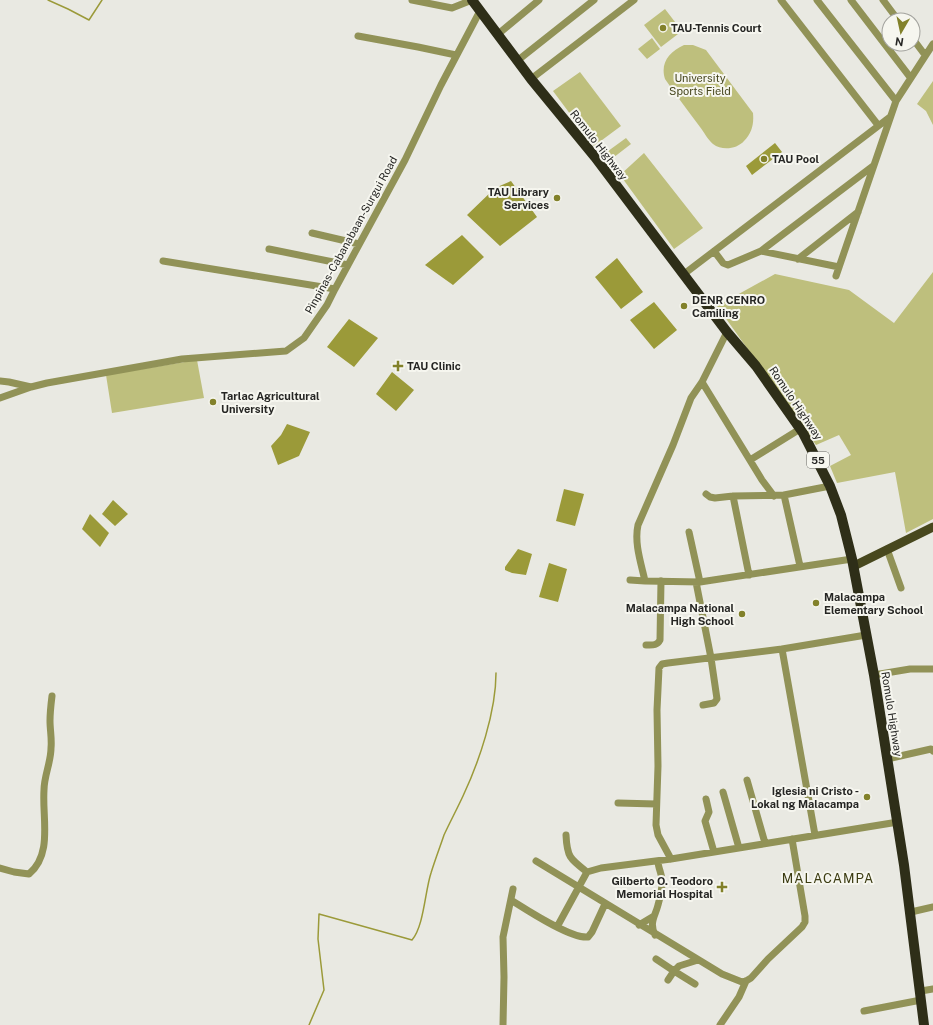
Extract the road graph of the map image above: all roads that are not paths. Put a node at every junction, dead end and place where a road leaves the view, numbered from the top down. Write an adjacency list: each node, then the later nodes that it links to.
1 (412, 0): 2 (street)
2 (472, 0): 10 (highway, Romulo Highway / 55)
3 (539, 0): 12 (street)
4 (594, 0): 18 (street)
5 (634, 0): 20 (street)
6 (780, 0): 23 (street)
7 (817, 0): 21 (street)
8 (852, 0): 19 (street)
9 (883, 0): 11 (street)
10 (480, 11): 12 (highway, Romulo Highway / 55); 16 (street, Pinpinas-Cabanabaan-Surgui Road)
11 (892, 12)
12 (497, 35): 18 (highway, Romulo Highway / 55)
13 (358, 36): 16 (street)
14 (933, 44): 17 (street)
15 (921, 50): 17 (street)
16 (456, 55): 27 (street, Pinpinas-Cabanabaan-Surgui Road)
17 (925, 55): 19 (street)
18 (518, 62): 20 (highway, Romulo Highway / 55)
19 (910, 77): 21 (street)
20 (531, 79): 35 (highway, Romulo Highway / 55)
21 (896, 101): 22 (street)
22 (890, 117): 23 (street); 24 (street)
23 (878, 125): 29 (street)
24 (873, 166): 25 (street); 30 (street)
25 (858, 212): 31 (street); 34 (street)
26 (312, 233): 27 (street)
27 (359, 244): 33 (street, Pinpinas-Cabanabaan-Surgui Road)
28 (269, 249): 33 (street)
29 (714, 251): 30 (street); 35 (street)
30 (761, 252): 31 (street)
31 (798, 259): 34 (street)
32 (163, 261): 37 (street)
33 (348, 265): 37 (street, Pinpinas-Cabanabaan-Surgui Road)
34 (839, 267): 36 (street)
35 (684, 274): 38 (highway, Romulo Highway / 55)
36 (836, 276)
37 (336, 289): 41 (street, Pinpinas-Cabanabaan-Surgui Road)
38 (727, 332): 40 (street); 43 (highway, Romulo Highway / 55)
39 (0, 381): 41 (street)
40 (702, 382): 44 (street); 57 (street)
41 (31, 387): 42 (street, Pinpinas-Cabanabaan-Surgui Road)
42 (0, 398)
43 (800, 429): 44 (street); 45 (highway, Romulo Highway / 55)
44 (750, 460): 49 (street)
45 (830, 486): 47 (street); 53 (highway, Romulo Highway / 55)
46 (706, 494): 48 (street)
47 (784, 495): 49 (street); 54 (street)
48 (733, 496): 49 (street); 55 (street)
49 (774, 496)
50 (933, 527): 52 (main road)
51 (689, 532): 59 (street)
52 (887, 549): 53 (main road); 60 (street)
53 (853, 562): 54 (street); 61 (highway, Romulo Highway / 55)
54 (800, 566): 55 (street)
55 (750, 575): 59 (street)
56 (630, 580): 57 (street)
57 (645, 581): 58 (street)
58 (661, 582): 59 (street); 62 (street)
59 (698, 582): 64 (street)
60 (901, 588)
61 (866, 635): 63 (street); 66 (highway, Romulo Highway / 55)
62 (646, 645)
63 (782, 649): 64 (street); 78 (street)
64 (711, 658): 68 (street); 75 (street)
65 (933, 669): 66 (street)
66 (874, 675): 70 (highway, Romulo Highway / 55)
67 (52, 696): 86 (street)
68 (703, 705)
69 (933, 751): 70 (street)
70 (887, 759): 76 (highway, Romulo Highway / 55)
71 (747, 780): 80 (street)
72 (723, 792): 81 (street)
73 (706, 799): 82 (street)
74 (618, 803): 75 (street)
75 (656, 804): 83 (street)
76 (898, 822): 78 (street); 93 (highway, Romulo Highway / 55)
77 (566, 835): 87 (street)
78 (815, 835): 79 (street)
79 (792, 839): 80 (street); 102 (street)
80 (765, 843): 81 (street)
81 (739, 848): 82 (street)
82 (714, 852): 83 (street)
83 (671, 859): 85 (street)
84 (536, 861): 88 (street)
85 (658, 861): 87 (street); 94 (street)
86 (0, 868)
87 (587, 872): 88 (street)
88 (579, 888): 91 (street); 96 (street)
89 (513, 889): 90 (street)
90 (511, 900): 96 (street); 107 (street)
91 (605, 904): 95 (street); 96 (street)
92 (933, 908): 93 (street)
93 (911, 912): 105 (highway, Romulo Highway / 55)
94 (654, 916): 95 (street); 97 (street)
95 (640, 925): 97 (street)
96 (557, 926)
97 (656, 935): 99 (street)
98 (656, 959): 100 (street)
99 (698, 960): 100 (street); 102 (street)
100 (674, 971): 101 (street); 103 (street)
101 (668, 980)
102 (746, 981): 108 (street)
103 (695, 984)
104 (933, 989): 105 (street)
105 (921, 996): 106 (street); 109 (highway, Romulo Highway / 55)
106 (864, 1011)
107 (503, 1025)
108 (720, 1025)
109 (924, 1025)

